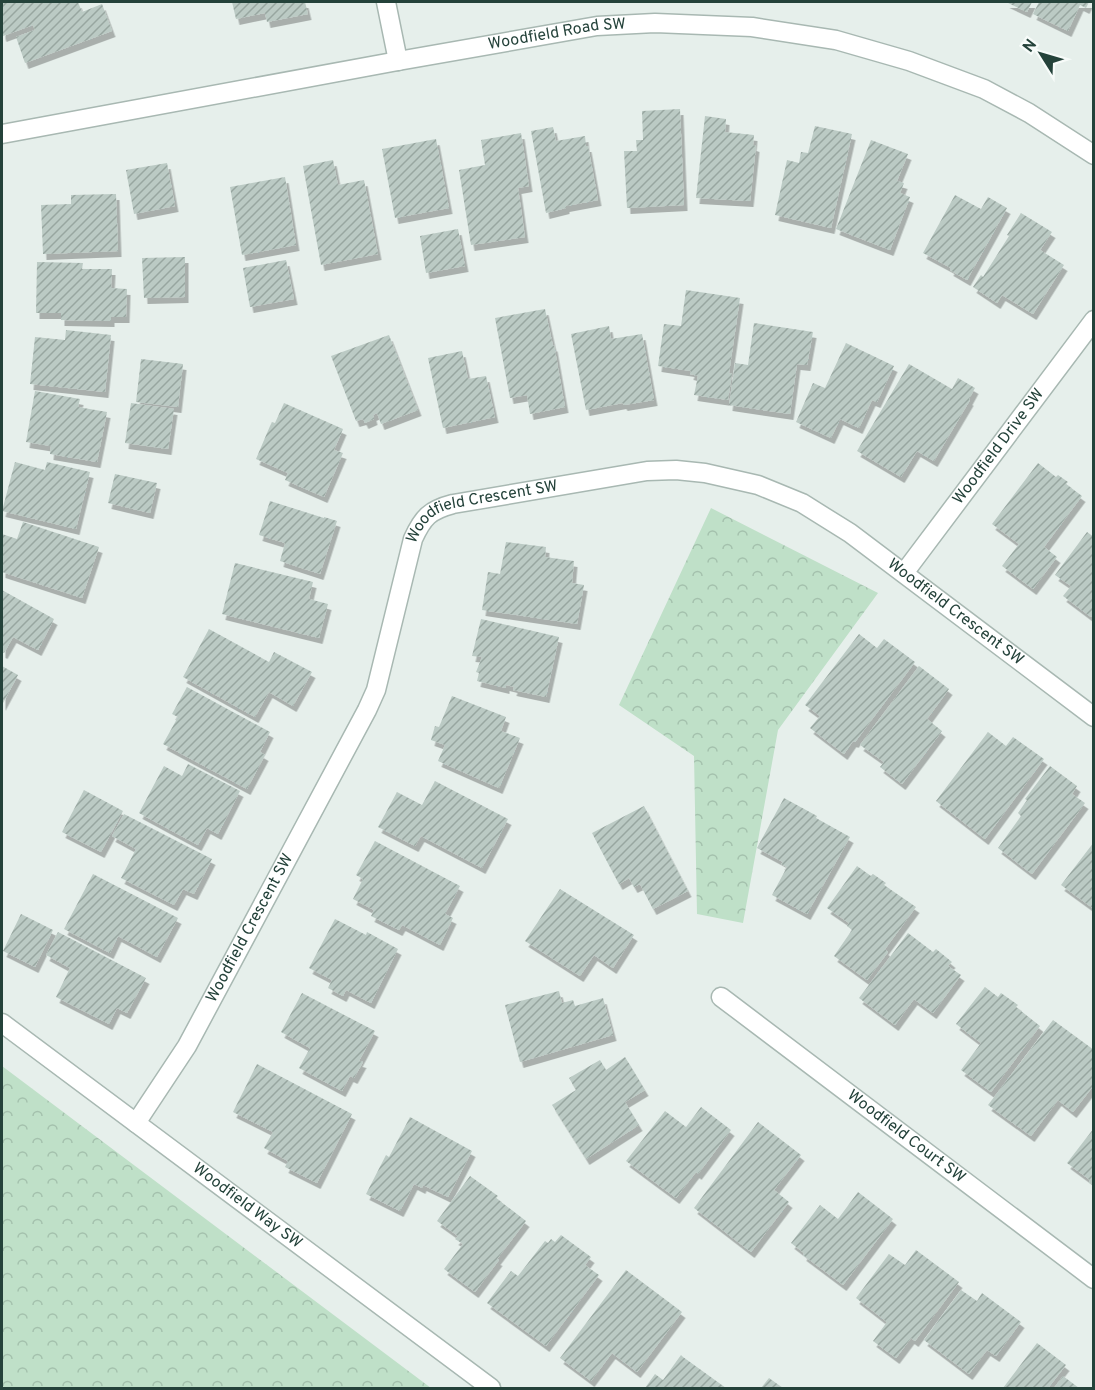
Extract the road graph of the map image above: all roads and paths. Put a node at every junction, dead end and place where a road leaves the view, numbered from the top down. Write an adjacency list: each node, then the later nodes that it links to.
1 (386, 2): 2 (street)
2 (398, 60): 3 (street, Woodfield Road SW); 4 (street, Woodfield Road SW)
3 (2, 134)
4 (1094, 154)
5 (1094, 320): 6 (street, Woodfield Drive SW)
6 (904, 573): 7 (street, Woodfield Crescent SW); 10 (street, Woodfield Crescent SW)
7 (1094, 717)
8 (721, 997): 11 (street, Woodfield Court SW)
9 (2, 1023): 10 (street, Woodfield Way SW)
10 (136, 1124): 12 (street, Woodfield Way SW)
11 (1094, 1278)
12 (491, 1389)

